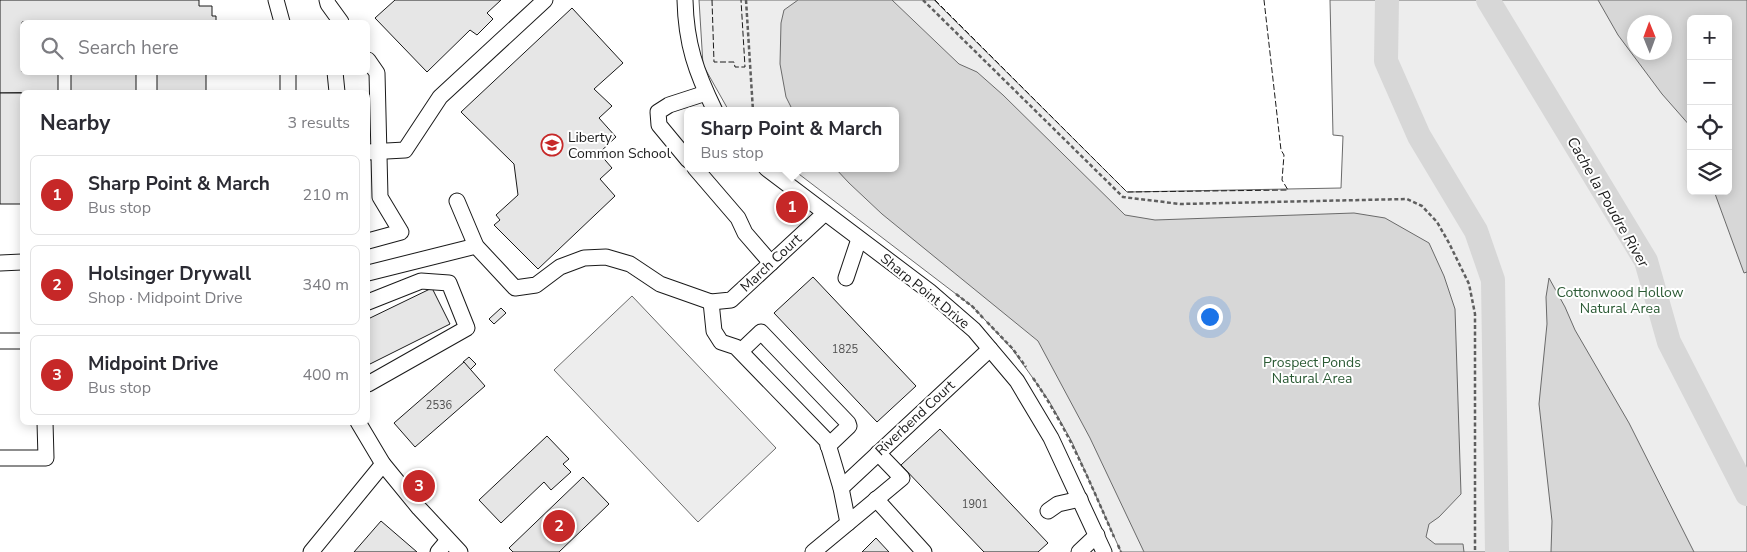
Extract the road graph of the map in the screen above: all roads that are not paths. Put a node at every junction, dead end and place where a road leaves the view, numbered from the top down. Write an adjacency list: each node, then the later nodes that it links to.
1 (276, 0): 5 (street)
2 (545, 0): 15 (street)
3 (685, 0): 13 (street)
4 (327, 2): 6 (street); 7 (street)
5 (281, 20)
6 (330, 20)
7 (340, 20)
8 (370, 63): 15 (street)
9 (288, 75): 11 (street)
10 (335, 75): 12 (street)
11 (288, 90)
12 (337, 90)
13 (706, 93): 14 (street); 16 (street)
14 (713, 107)
15 (373, 152): 22 (street)
16 (684, 155)
17 (698, 172): 26 (street)
18 (771, 172): 20 (street, Sharp Point Drive)
19 (457, 201): 23 (street)
20 (825, 213): 21 (street, Sharp Point Drive); 26 (street, March Court)
21 (859, 239): 28 (street); 33 (street, Sharp Point Drive)
22 (370, 240)
23 (476, 246): 27 (street); 30 (street)
24 (20, 262): 25 (street)
25 (0, 263)
26 (771, 263): 30 (street, March Court)
27 (370, 272)
28 (846, 278)
29 (370, 301): 35 (street)
30 (711, 302): 34 (street)
31 (20, 340): 32 (street)
32 (0, 341)
33 (990, 349): 39 (street, Riverbend Court); 44 (street, Sharp Point Drive)
34 (741, 351): 38 (street); 38 (street)
35 (370, 383)
36 (45, 425): 40 (street)
37 (360, 425): 41 (street)
38 (828, 446): 42 (street)
39 (878, 452): 42 (street, Riverbend Court); 43 (street)
40 (0, 458)
41 (383, 464): 48 (street); 49 (street)
42 (841, 488): 46 (street)
43 (876, 499): 46 (street); 53 (street)
44 (1080, 499): 45 (street); 47 (street, Sharp Point Drive)
45 (1048, 511)
46 (848, 523): 52 (street)
47 (1096, 536): 54 (street); 55 (street, Sharp Point Drive)
48 (448, 540): 50 (street); 51 (street)
49 (311, 552)
50 (438, 552)
51 (460, 552)
52 (813, 552)
53 (924, 552)
54 (1079, 552)
55 (1104, 552)

